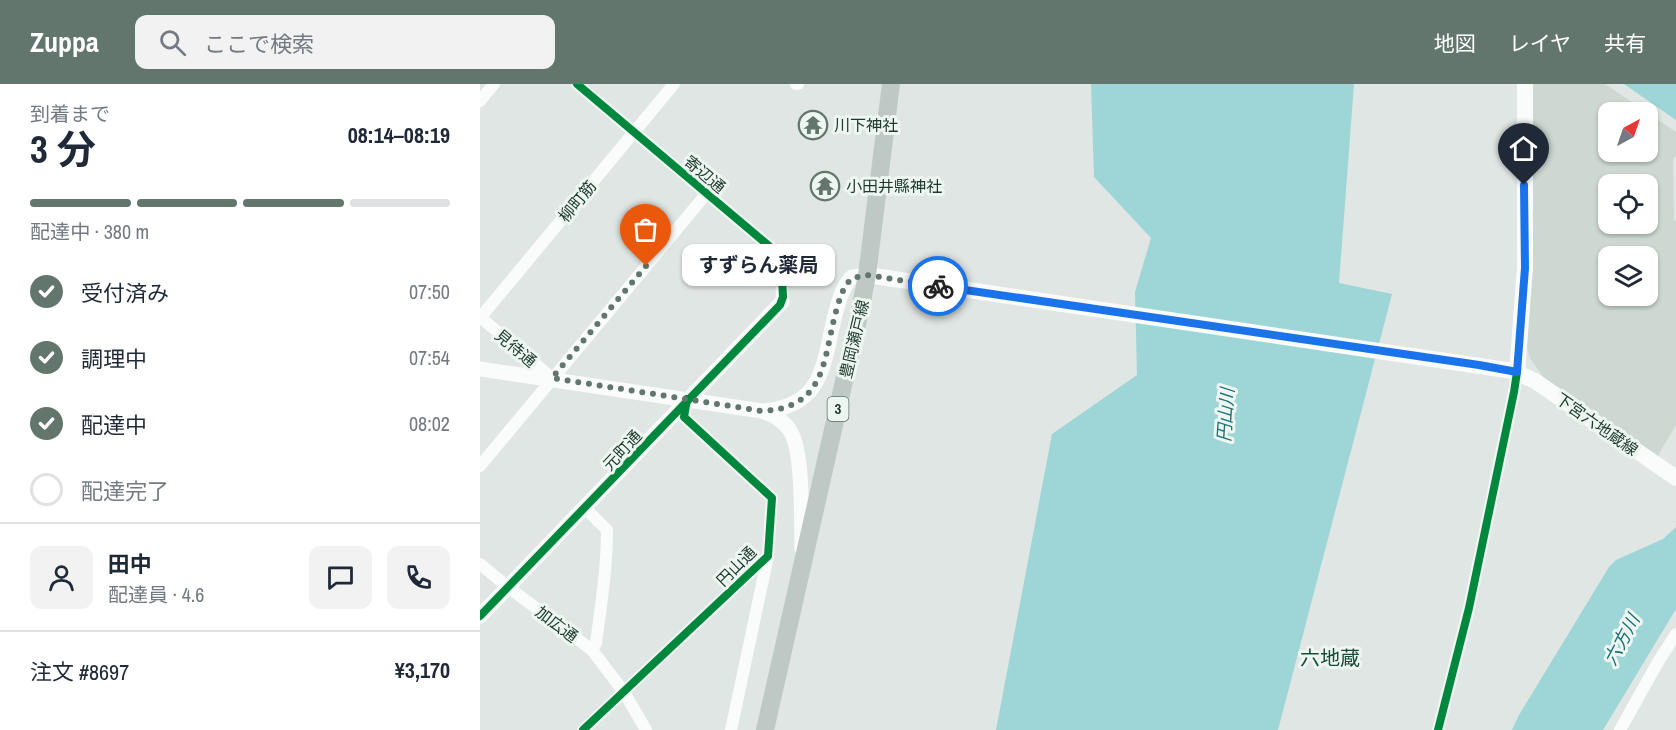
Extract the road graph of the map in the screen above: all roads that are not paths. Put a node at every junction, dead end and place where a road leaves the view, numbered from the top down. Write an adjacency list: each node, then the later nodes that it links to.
1 (494, 84): 6 (street)
2 (577, 84): 7 (street, 寄辺通)
3 (674, 84): 7 (street, 柳町筋)
4 (891, 84): 9 (main road, 豊岡瀬戸線 / 3)
5 (1525, 84): 13 (main road)
6 (480, 101)
7 (634, 132): 8 (street, 寄辺通); 11 (street, 柳町筋)
8 (706, 193): 10 (street, 寄辺通); 14 (street)
9 (875, 277): 13 (main road); 16 (street); 22 (main road, 豊岡瀬戸線 / 3)
10 (782, 302): 15 (street, 元町通)
11 (480, 318): 14 (street, 見待通)
12 (480, 369): 14 (street)
13 (1509, 370): 18 (main road, 下宮六地蔵線); 32 (street)
14 (552, 378): 15 (street); 17 (street)
15 (687, 399): 16 (street); 19 (street, 元町通); 20 (street, 円山通)
16 (762, 411): 22 (street)
17 (480, 466)
18 (1676, 478)
19 (585, 508): 23 (street, 元町通); 26 (street)
20 (768, 555): 27 (street, 円山通); 30 (street)
21 (480, 564): 23 (street, 加広通)
22 (802, 565): 31 (main road, 豊岡瀬戸線 / 3)
23 (508, 587): 24 (street, 元町通); 26 (street, 加広通)
24 (480, 616)
25 (1676, 634): 33 (street)
26 (592, 650): 27 (street, 加広通)
27 (624, 692): 28 (street, 円山通); 29 (street, 加広通)
28 (583, 730)
29 (646, 730)
30 (731, 730)
31 (765, 730)
32 (1438, 730)
33 (1620, 730)

